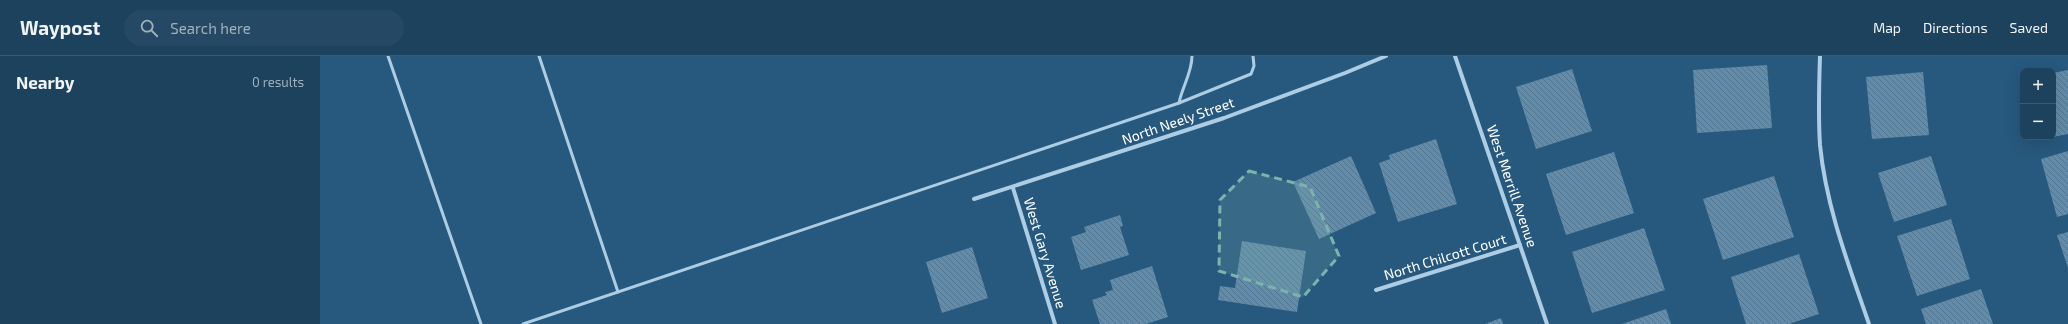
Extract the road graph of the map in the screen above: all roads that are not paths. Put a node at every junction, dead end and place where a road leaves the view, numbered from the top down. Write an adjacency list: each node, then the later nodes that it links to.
1 (388, 56): 14 (lane)
2 (539, 56): 13 (lane)
3 (1192, 56): 8 (lane)
4 (1253, 56): 8 (lane)
5 (1386, 56): 9 (street, North Neely Street)
6 (1455, 56): 11 (street, West Merrill Avenue)
7 (1820, 56): 18 (street)
8 (1179, 104): 13 (lane)
9 (1013, 188): 10 (street, North Neely Street); 16 (street, West Gary Avenue)
10 (974, 199)
11 (1520, 245): 12 (street, North Chilcott Court); 17 (street, West Merrill Avenue)
12 (1376, 290)
13 (618, 292): 15 (lane)
14 (481, 324)
15 (523, 324)
16 (1055, 324)
17 (1547, 324)
18 (1869, 324)

